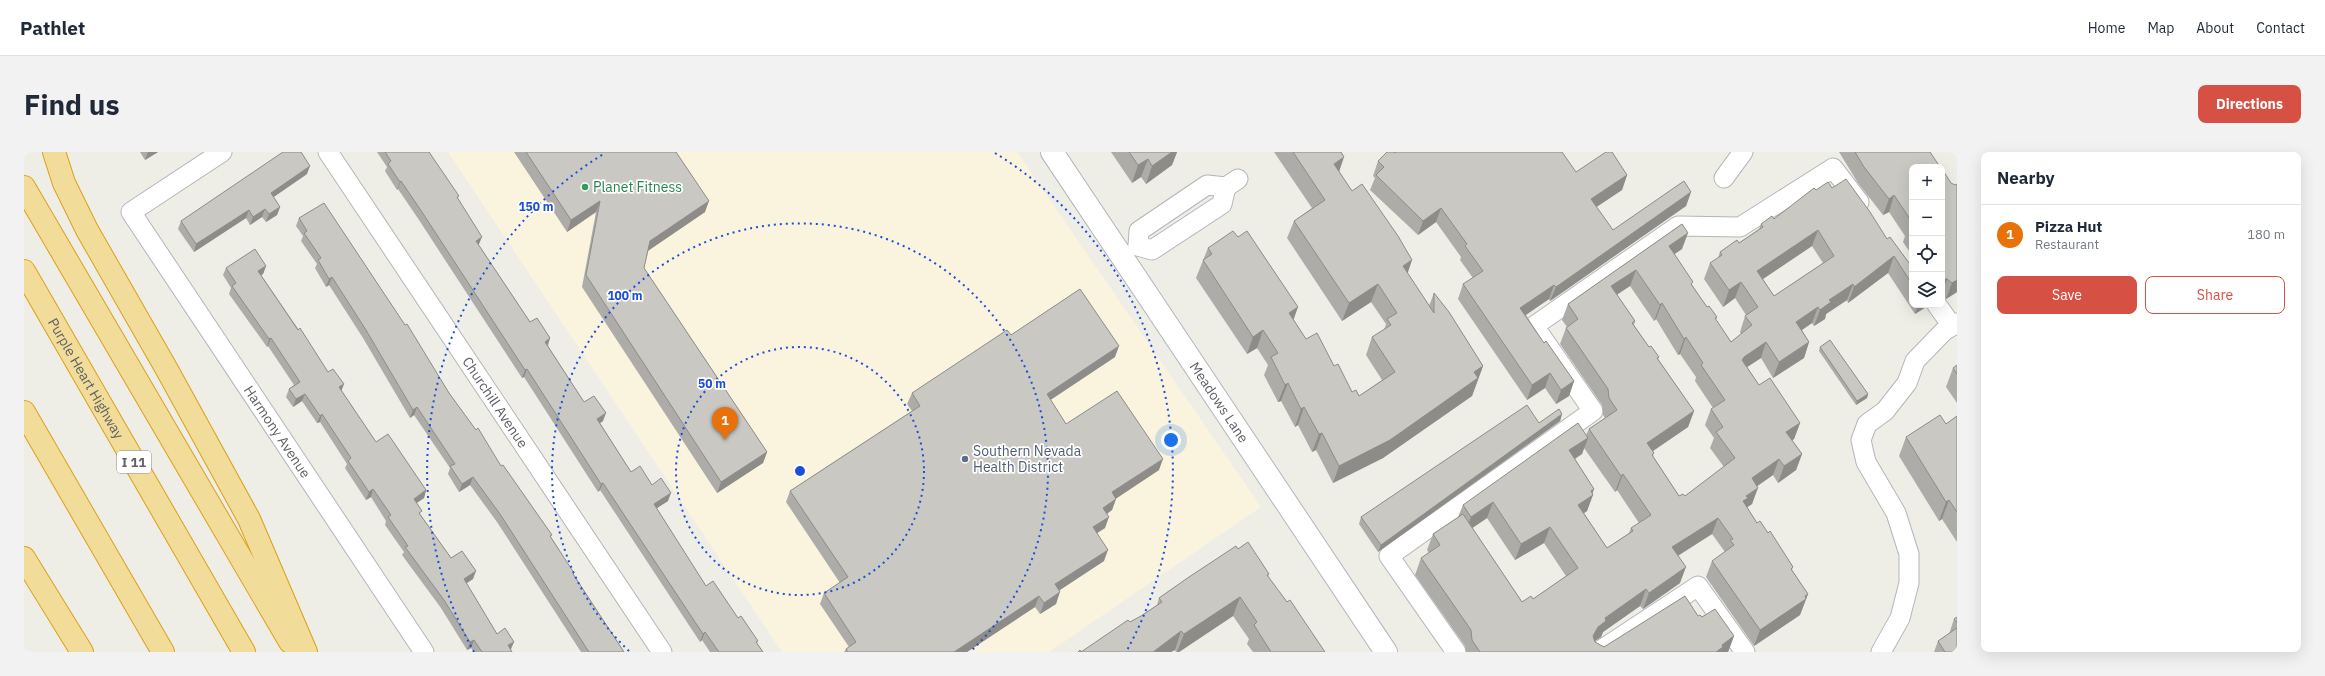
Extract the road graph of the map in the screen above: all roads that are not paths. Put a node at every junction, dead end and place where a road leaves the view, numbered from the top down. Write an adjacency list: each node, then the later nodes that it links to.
1 (54, 152): 20 (highway)
2 (222, 152): 21 (street, Harmony Avenue)
3 (328, 152): 22 (street, Churchill Avenue)
4 (1052, 152): 10 (street, Meadows Lane)
5 (1743, 152): 6 (street)
6 (1724, 178)
7 (1232, 183): 10 (street)
8 (24, 187): 19 (highway)
9 (1870, 217): 24 (street)
10 (1130, 251): 23 (street, Meadows Lane)
11 (24, 271): 18 (highway, Purple Heart Highway / I 11)
12 (1940, 308): 13 (street)
13 (1955, 324): 27 (street)
14 (24, 412): 17 (highway)
15 (24, 558): 16 (highway)
16 (82, 652)
17 (163, 652)
18 (244, 652)
19 (295, 652)
20 (306, 652)
21 (424, 652)
22 (662, 652)
23 (1386, 652)
24 (1456, 652)
25 (1598, 652): 26 (street)
26 (1745, 652)
27 (1881, 652)

